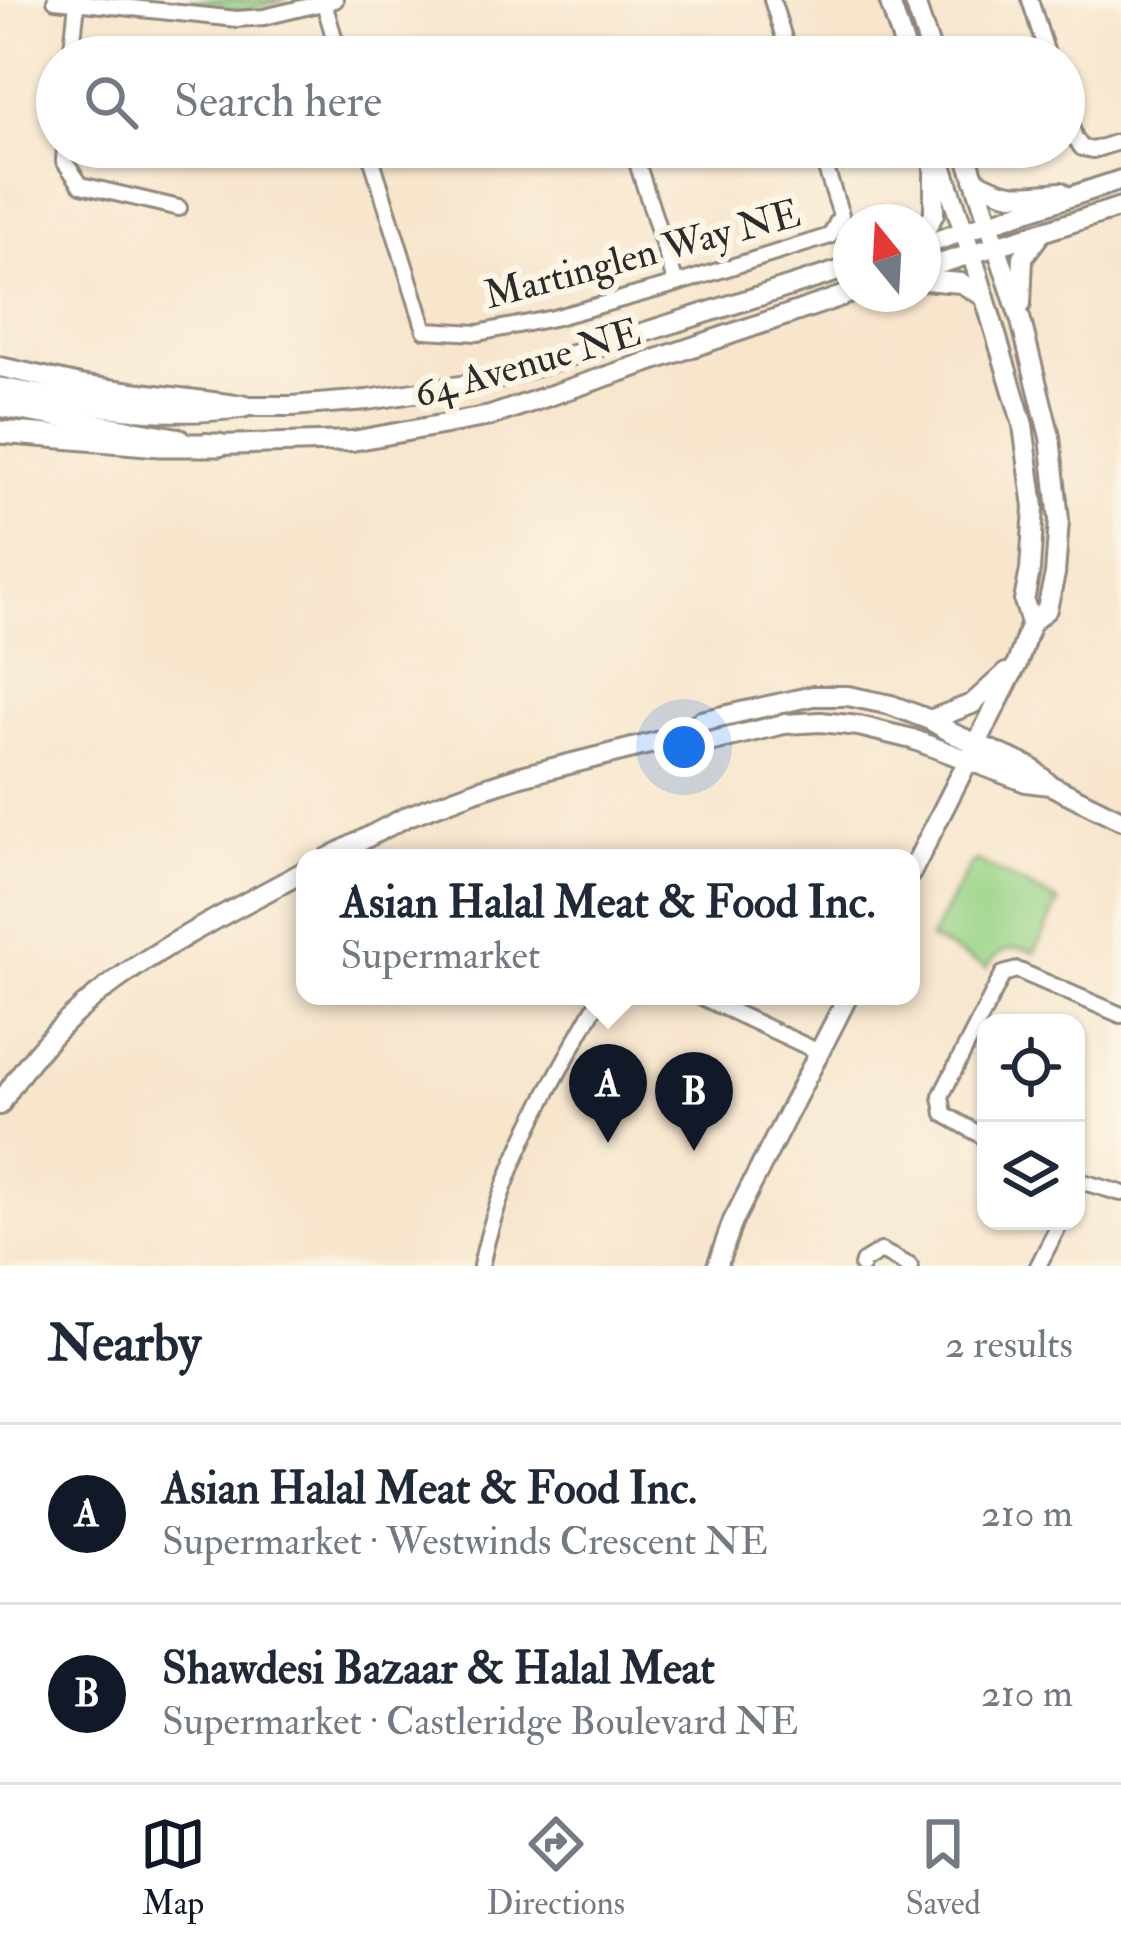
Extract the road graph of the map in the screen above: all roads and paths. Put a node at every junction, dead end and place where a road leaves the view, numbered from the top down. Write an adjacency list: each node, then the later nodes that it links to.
1 (55, 0): 7 (street)
2 (772, 0): 11 (street)
3 (890, 0): 12 (street)
4 (914, 0): 13 (street)
5 (1030, 0): 14 (street)
6 (327, 1): 8 (street); 10 (street)
7 (76, 3): 8 (street); 9 (street)
8 (171, 7)
9 (73, 36)
10 (335, 36)
11 (783, 36)
12 (901, 36)
13 (926, 36)
14 (1041, 36)
15 (1121, 140): 16 (street)
16 (1085, 148)
17 (69, 168): 29 (street)
18 (375, 168): 39 (street, Martinglen Way NE)
19 (639, 168): 39 (street)
20 (826, 168): 39 (street, Martinglen Way NE)
21 (935, 168): 27 (street)
22 (941, 168): 31 (street)
23 (971, 168): 24 (street)
24 (974, 178): 26 (street); 30 (street)
25 (1121, 180): 26 (street)
26 (1090, 190): 30 (street)
27 (935, 204)
28 (1121, 207): 32 (street)
29 (179, 208)
30 (989, 224): 31 (street); 34 (street)
31 (964, 232): 33 (street); 35 (street)
32 (1041, 232): 34 (street); 42 (street)
33 (941, 239)
34 (996, 246): 35 (street); 42 (street)
35 (972, 254): 36 (street); 40 (street)
36 (941, 263)
37 (833, 273): 45 (street, 64 Avenue NE)
38 (941, 282): 40 (street)
39 (676, 284)
40 (985, 297): 49 (street)
41 (833, 299): 48 (street, 64 Avenue NE)
42 (1021, 321): 49 (street)
43 (0, 367): 45 (street, 64 Avenue NE)
44 (0, 389): 45 (main road)
45 (244, 406)
46 (0, 407): 48 (street, 64 Avenue NE)
47 (0, 431): 48 (main road)
48 (219, 446)
49 (1031, 623): 50 (street)
50 (1017, 664): 51 (street); 53 (street)
51 (931, 720): 52 (street); 53 (street)
52 (669, 739): 54 (street); 57 (street)
53 (978, 743): 54 (street); 55 (street)
54 (968, 762): 55 (street); 58 (street)
55 (1050, 784): 56 (street)
56 (1121, 820)
57 (345, 849)
58 (920, 856)
59 (296, 876): 65 (street)
60 (596, 1005): 70 (street)
61 (718, 1005): 64 (street)
62 (843, 1005): 64 (street)
63 (1121, 1015): 66 (street)
64 (819, 1052): 71 (street)
65 (0, 1105)
66 (977, 1133)
67 (1085, 1186): 68 (street)
68 (1121, 1193)
69 (1056, 1230): 74 (street)
70 (482, 1266)
71 (717, 1266)
72 (862, 1266): 73 (street)
73 (910, 1266)
74 (1038, 1266)

